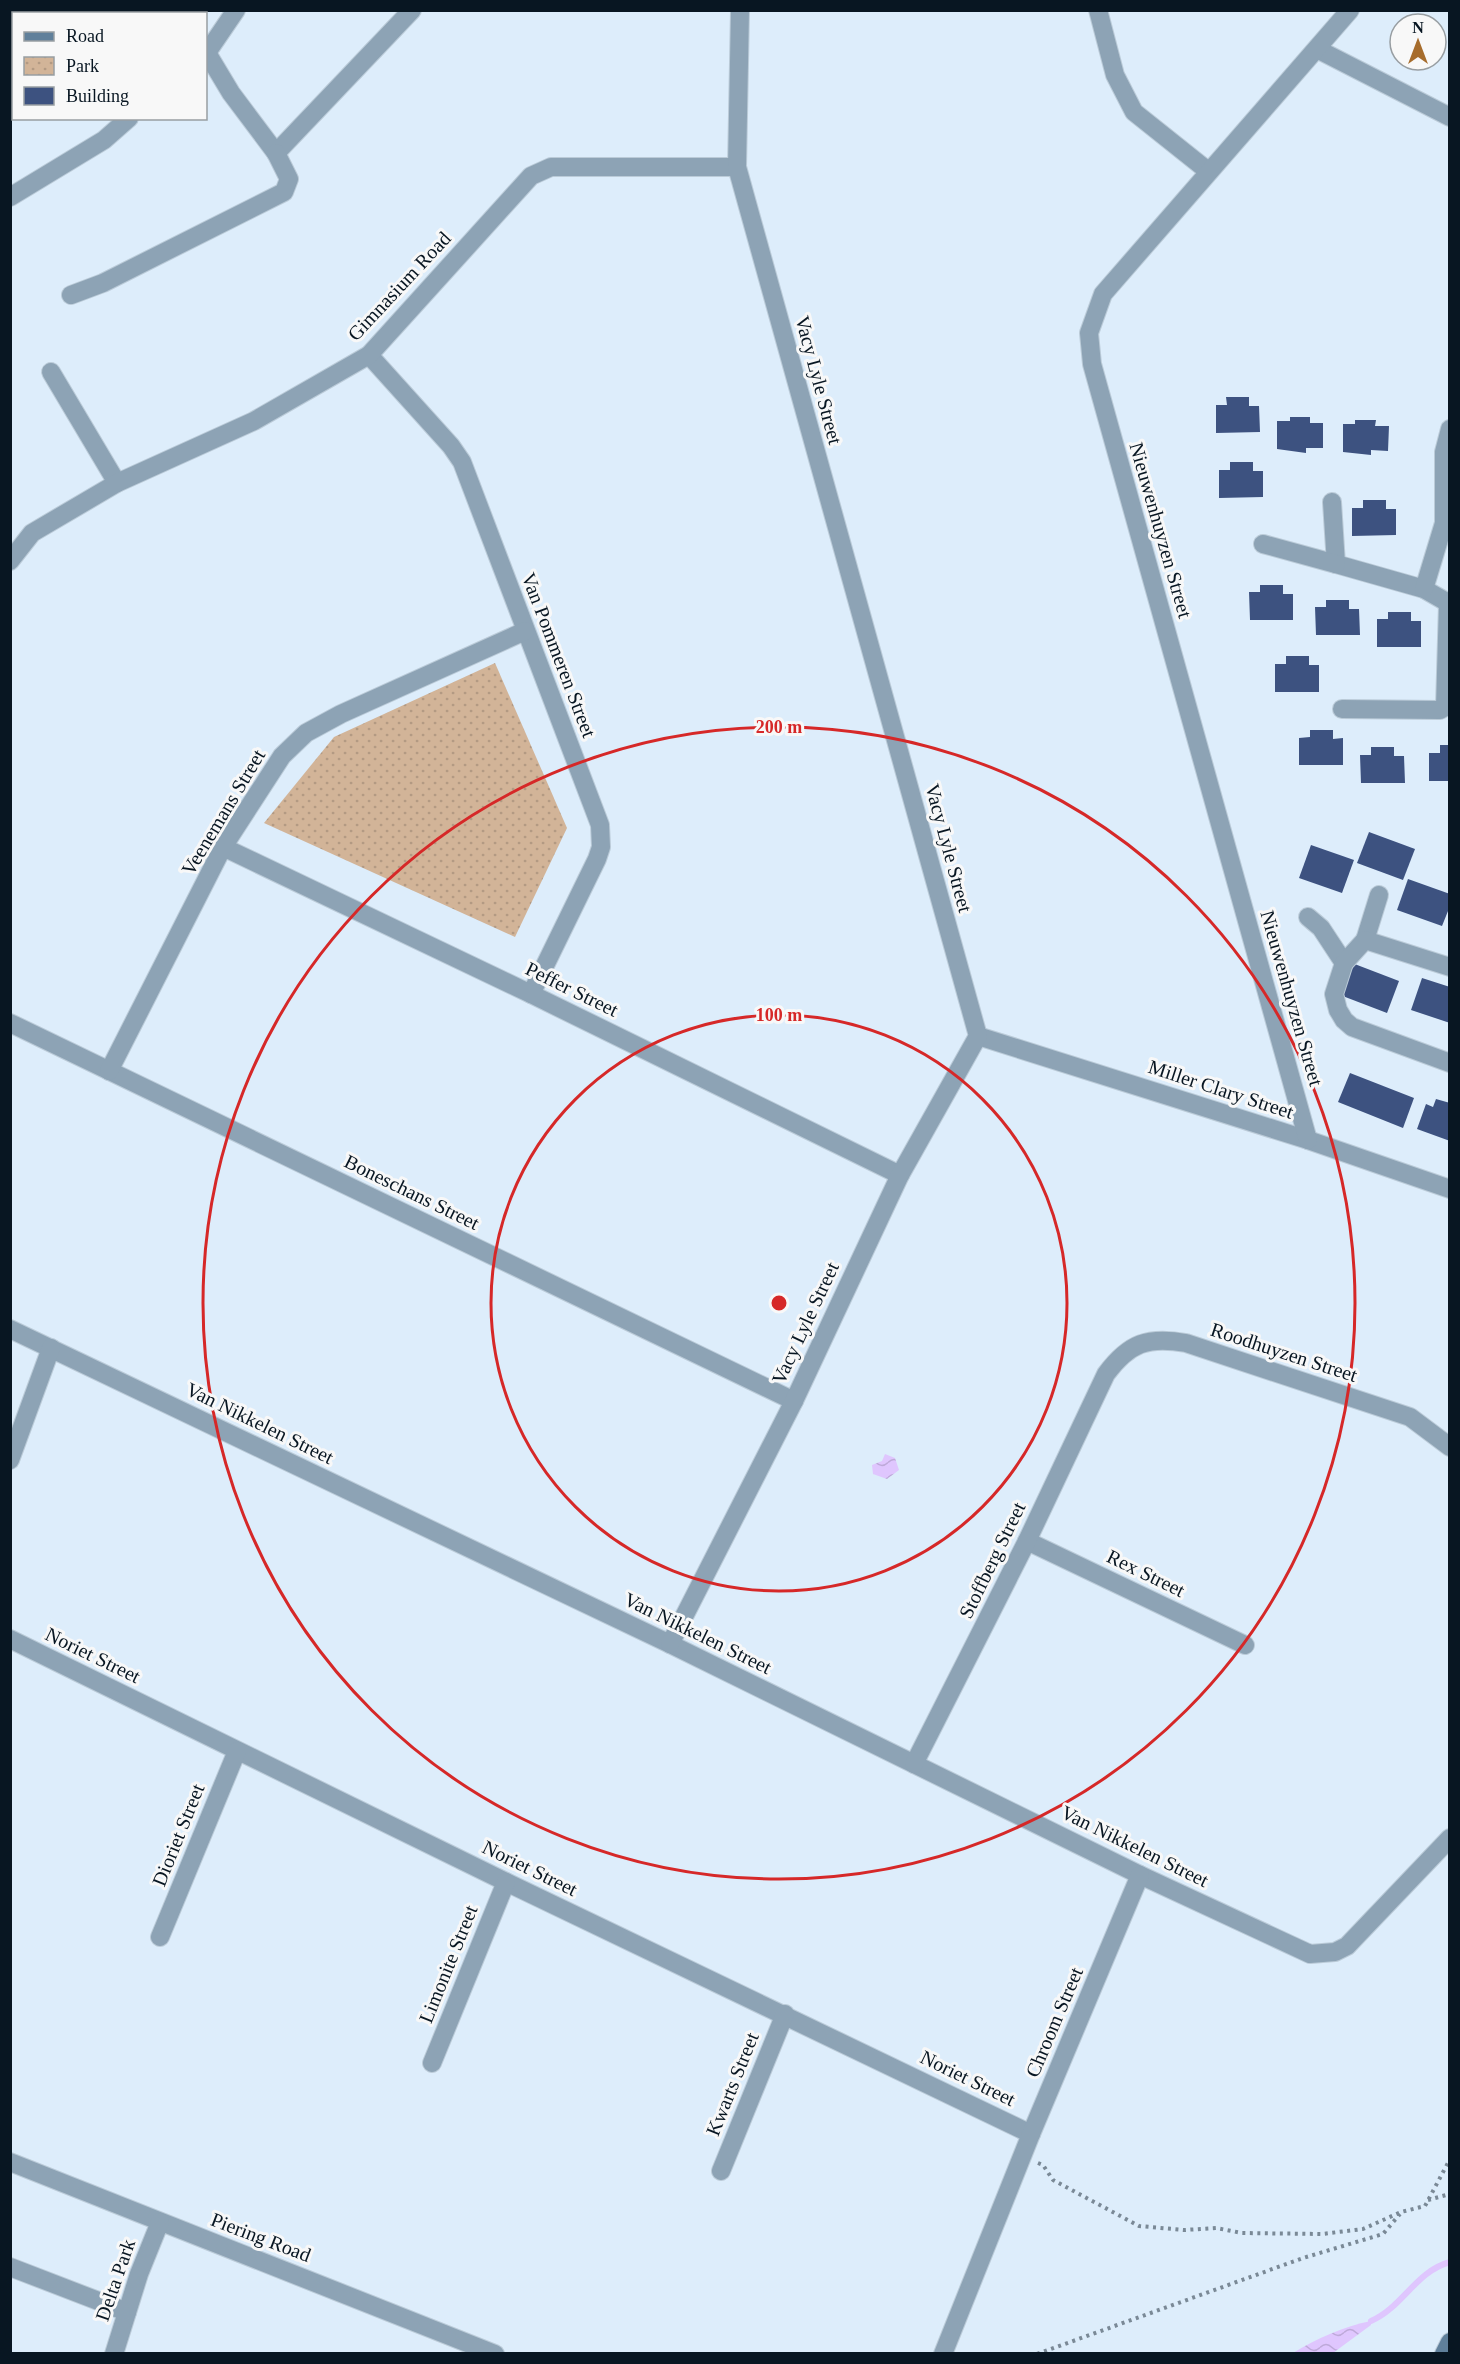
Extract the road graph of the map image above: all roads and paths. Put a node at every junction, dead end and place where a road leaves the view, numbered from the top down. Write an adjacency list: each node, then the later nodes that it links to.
1 (236, 10): 7 (street)
2 (412, 10): 11 (street)
3 (740, 10): 12 (street, Vacy Lyle Street)
4 (1098, 10): 13 (street)
5 (1350, 10): 6 (street, Nieuwenhuyzen Street)
6 (1317, 49): 9 (street); 13 (street, Nieuwenhuyzen Street)
7 (207, 52)
8 (207, 55): 11 (street)
9 (1449, 117)
10 (127, 120): 14 (street)
11 (276, 153): 15 (street)
12 (737, 167): 16 (street, Gimnasium Road); 36 (street, Vacy Lyle Street)
13 (1208, 171): 39 (street, Nieuwenhuyzen Street)
14 (10, 197)
15 (71, 295)
16 (369, 355): 19 (street, Gimnasium Road); 26 (street, Van Pommeren Street)
17 (51, 372): 19 (street)
18 (1449, 429): 24 (street)
19 (117, 483): 22 (street, Gimnasium Road)
20 (1332, 502): 23 (street)
21 (1263, 544): 23 (street)
22 (10, 561)
23 (1336, 564): 24 (street)
24 (1424, 589): 25 (street)
25 (1449, 604): 27 (street)
26 (525, 631): 28 (street, Veenemans Street); 34 (street, Van Pommeren Street)
27 (1342, 709)
28 (223, 847): 34 (street, Peffer Street); 38 (street, Veenemans Street)
29 (1379, 895): 31 (street)
30 (1308, 917): 32 (street)
31 (1365, 940): 32 (street); 33 (street)
32 (1344, 963): 37 (street)
33 (1449, 967)
34 (531, 994): 40 (street, Peffer Street)
35 (10, 1023): 38 (street, Boneschans Street)
36 (978, 1036): 39 (street, Miller Clary Street); 40 (street, Vacy Lyle Street)
37 (1449, 1063)
38 (109, 1071): 45 (street, Boneschans Street)
39 (1308, 1140): 41 (street, Miller Clary Street)
40 (900, 1175): 45 (street, Vacy Lyle Street)
41 (1449, 1189)
42 (10, 1329): 43 (street, Van Nikkelen Street)
43 (51, 1348): 47 (street); 50 (street, Van Nikkelen Street)
44 (1106, 1374): 46 (street, Roodhuyzen Street); 48 (street, Stoffberg Street)
45 (794, 1401): 50 (street, Vacy Lyle Street)
46 (1449, 1447)
47 (10, 1460)
48 (1027, 1541): 51 (street, Rex Street); 53 (street, Stoffberg Street)
49 (10, 1639): 52 (street, Noriet Street)
50 (670, 1644): 53 (street, Van Nikkelen Street)
51 (1245, 1646)
52 (237, 1751): 56 (street, Noriet Street); 57 (street, Dioriet Street)
53 (914, 1764): 55 (street, Van Nikkelen Street)
54 (1449, 1838): 55 (street, Van Nikkelen Street)
55 (1140, 1875): 60 (street, Chroom Street)
56 (506, 1882): 58 (street, Noriet Street); 59 (street, Limonite Street)
57 (160, 1937)
58 (785, 2014): 60 (street, Noriet Street); 64 (street, Kwarts Street)
59 (432, 2063)
60 (1031, 2134): 61 (street, Chroom Street)
61 (1022, 2157): 67 (path); 74 (street, Chroom Street)
62 (1449, 2159): 66 (path)
63 (10, 2162): 68 (street, Piering Road)
64 (721, 2171)
65 (1449, 2194): 66 (path)
66 (1428, 2200): 67 (path)
67 (1401, 2212): 75 (path)
68 (160, 2222): 70 (street, Delta Park); 73 (street, Piering Road)
69 (10, 2267): 70 (street)
70 (127, 2312): 72 (street, Delta Park)
71 (1449, 2342): 76 (main road)
72 (117, 2353)
73 (495, 2354)
74 (943, 2354)
75 (1037, 2354)
76 (1444, 2354)

